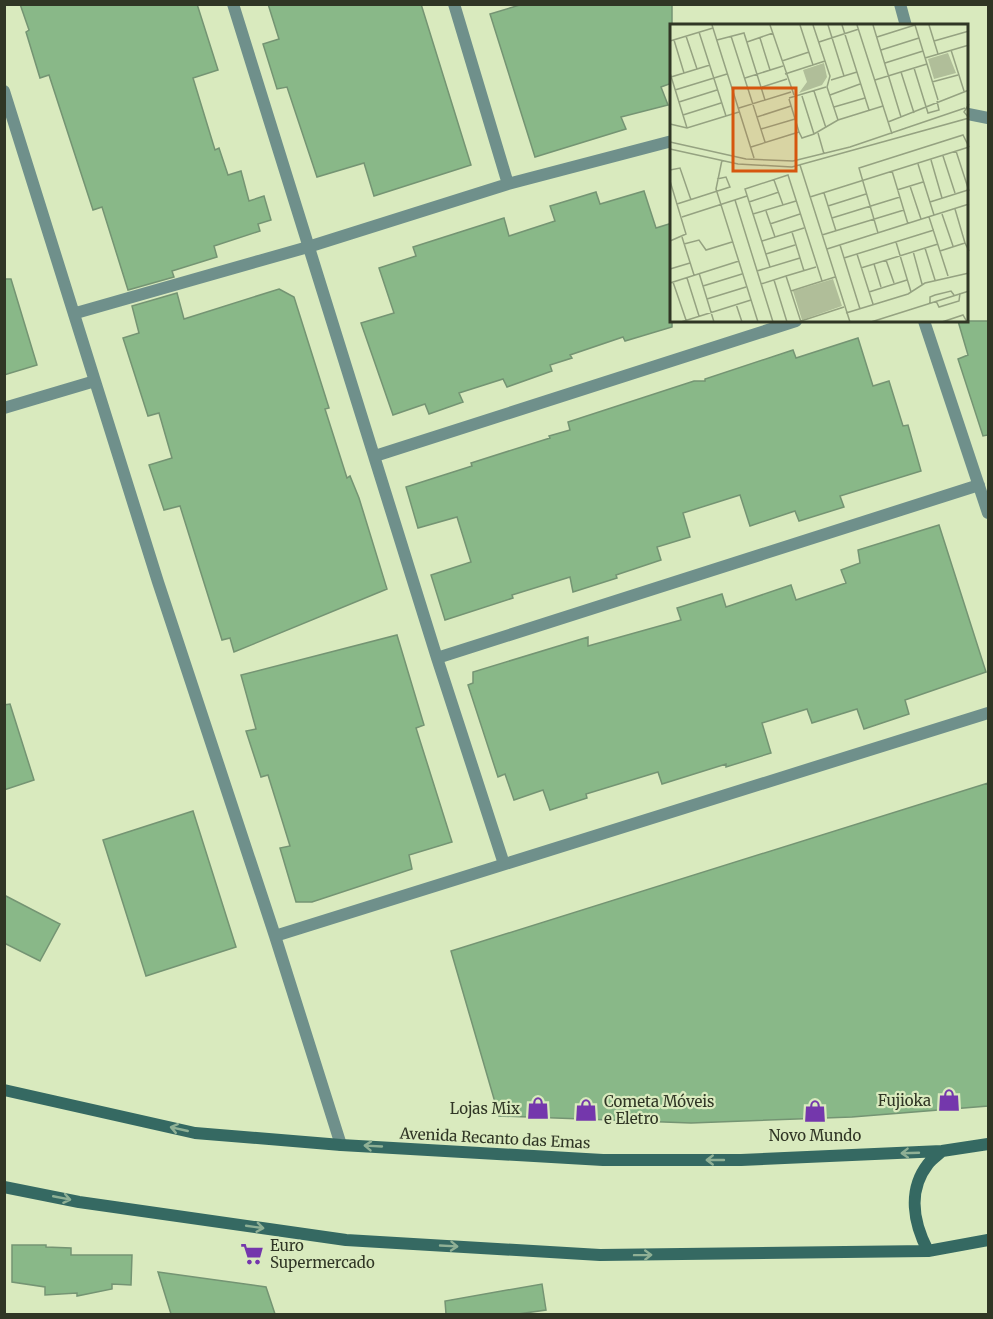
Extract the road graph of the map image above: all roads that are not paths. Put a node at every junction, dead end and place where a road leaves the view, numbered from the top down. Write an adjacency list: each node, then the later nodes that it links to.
1 (233, 4): 10 (street)
2 (454, 4): 9 (street)
3 (900, 4): 4 (street)
4 (905, 24)
5 (4, 91): 11 (street)
6 (969, 114): 7 (street)
7 (988, 118)
8 (670, 142): 9 (street)
9 (508, 184): 10 (street)
10 (308, 247): 11 (street); 16 (street)
11 (76, 313): 14 (street)
12 (793, 322): 16 (street)
13 (924, 322): 17 (street)
14 (94, 381): 15 (street); 22 (street)
15 (4, 408)
16 (375, 456): 19 (street)
17 (979, 485): 18 (street); 19 (street)
18 (988, 513)
19 (437, 658): 21 (street)
20 (988, 713): 21 (street)
21 (504, 864): 22 (street)
22 (275, 936): 24 (street)
23 (4, 1090): 24 (main road, Avenida Recanto das Emas, one-way to 23)
24 (341, 1144): 26 (main road, Avenida Recanto das Emas, one-way to 24)
25 (988, 1144): 26 (main road, Avenida Recanto das Emas)
26 (942, 1151): 29 (main road)
27 (4, 1187): 29 (main road, one-way to 29)
28 (988, 1240): 29 (main road)
29 (928, 1251)

